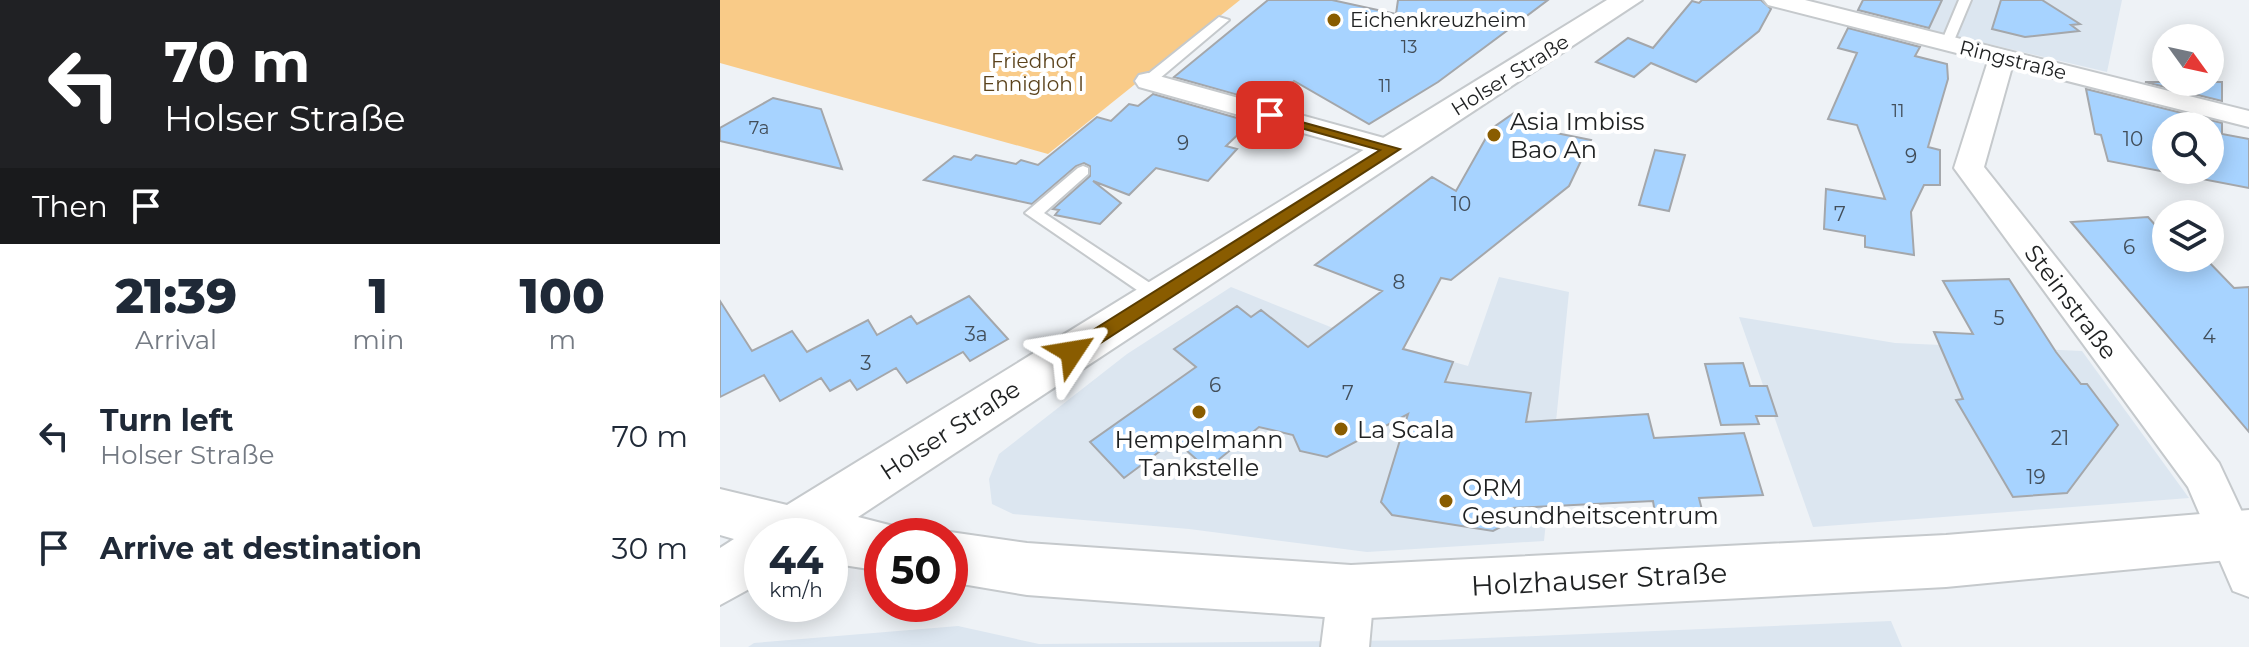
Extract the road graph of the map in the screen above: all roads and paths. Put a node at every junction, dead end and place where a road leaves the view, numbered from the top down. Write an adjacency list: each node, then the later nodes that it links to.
1 (1627, 0): 9 (main road, Holser Straße)
2 (1776, 0): 5 (street, Ringstraße)
3 (1965, 0): 5 (lane)
4 (1223, 20): 7 (lane)
5 (1947, 43): 6 (street, Ringstraße)
6 (2002, 57): 8 (street, Ringstraße); 15 (street, Steinstraße)
7 (1148, 81): 9 (street)
8 (2249, 119)
9 (1392, 149): 11 (main road, Holser Straße)
10 (1083, 171): 11 (lane)
11 (1159, 297): 13 (main road, Holser Straße)
12 (720, 512): 14 (main road)
13 (828, 518)
14 (744, 520)
15 (2243, 548): 19 (main road, Holzhauser Straße)
16 (968, 560): 19 (main road, Holzhauser Straße)
17 (744, 567): 18 (main road, Holser Straße)
18 (720, 579)
19 (1351, 592): 20 (street)
20 (1345, 647)

